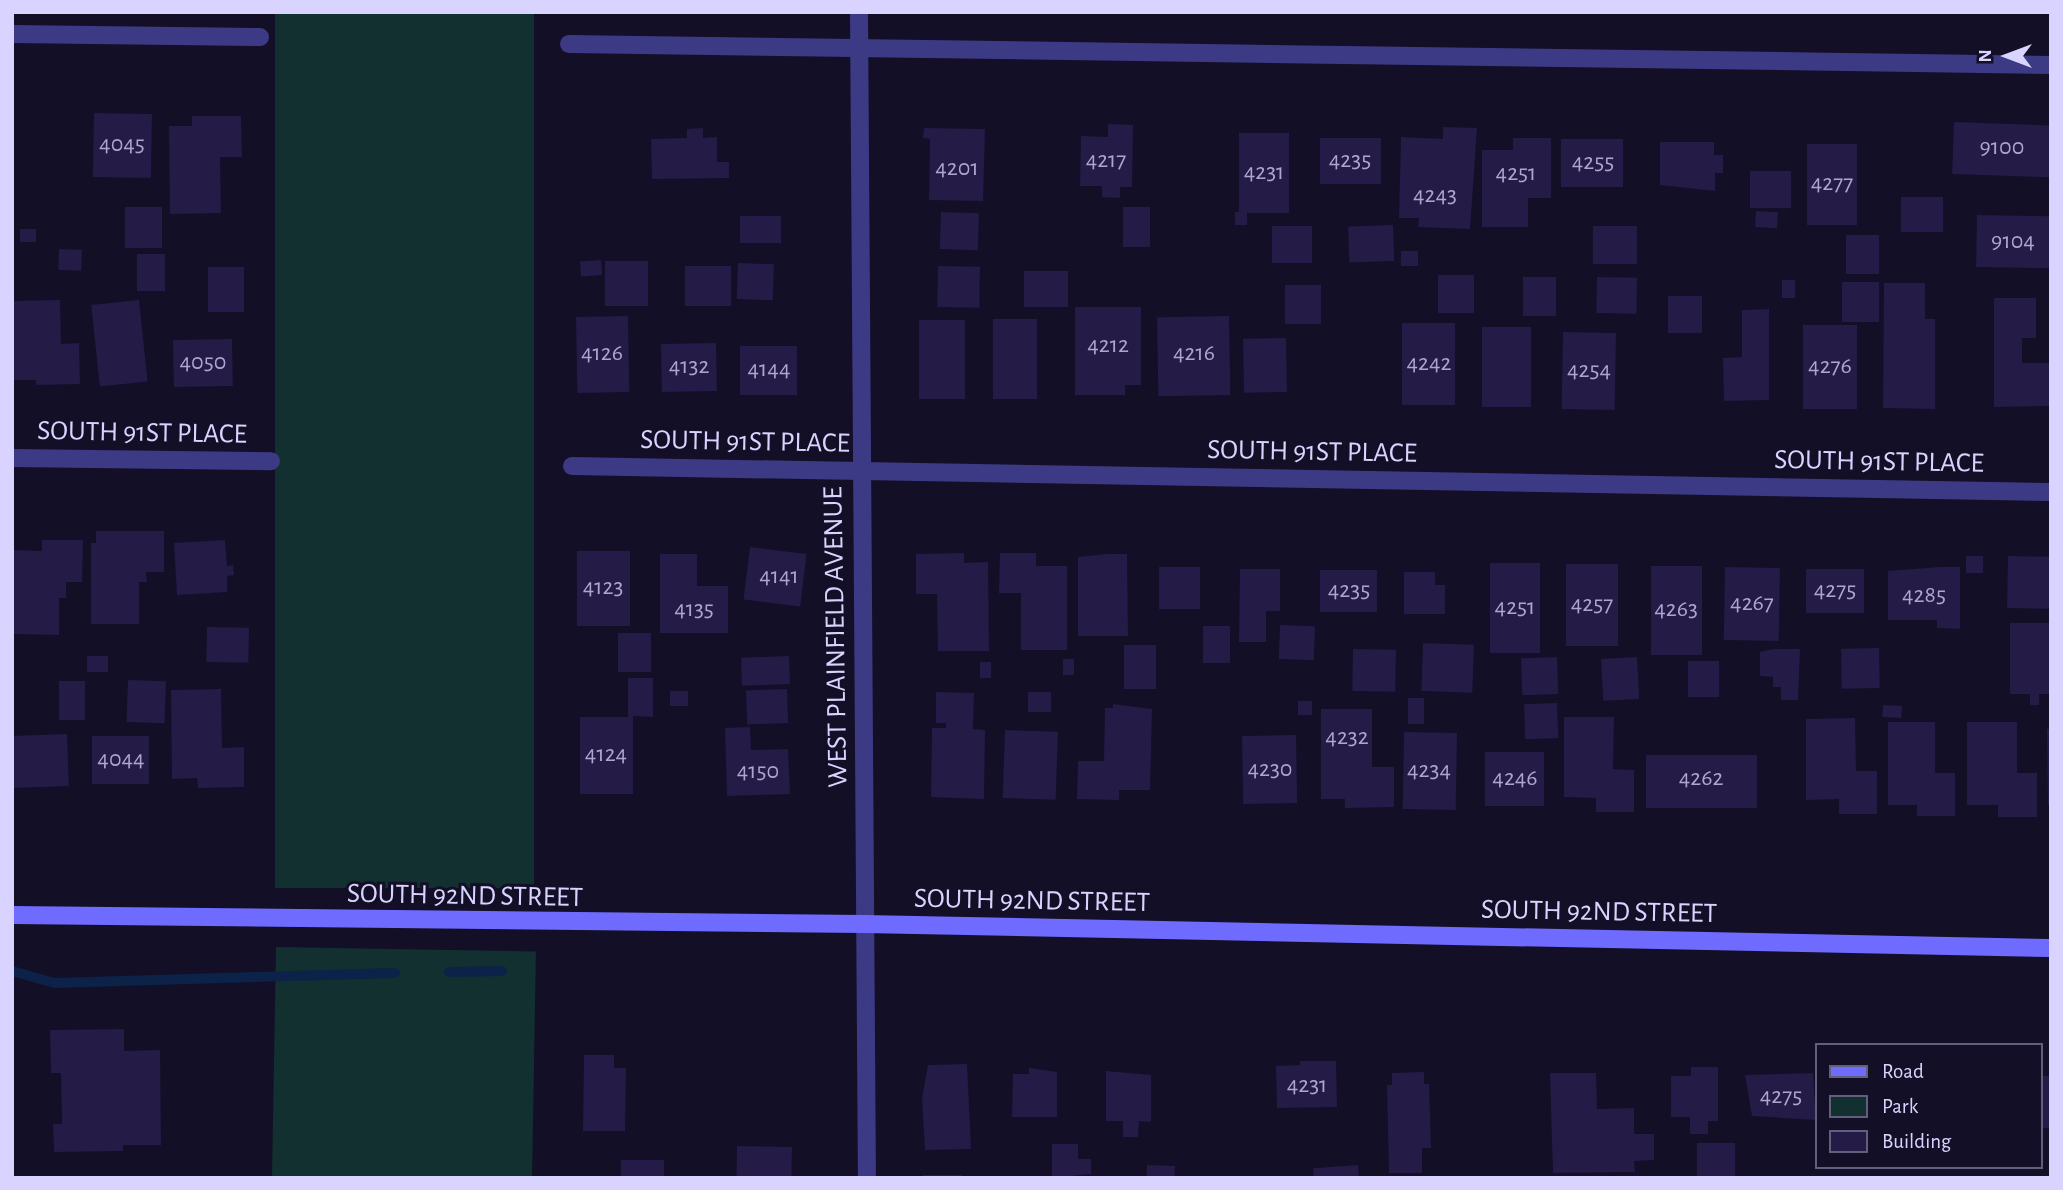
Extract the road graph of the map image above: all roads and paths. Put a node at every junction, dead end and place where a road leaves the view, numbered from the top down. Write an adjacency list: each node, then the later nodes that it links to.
1 (859, 12): 5 (street, WEST PLAINFIELD AVENUE)
2 (12, 34): 3 (street)
3 (260, 37)
4 (569, 44): 5 (street)
5 (859, 46): 6 (street); 10 (street, WEST PLAINFIELD AVENUE)
6 (2051, 65)
7 (12, 458): 8 (street, SOUTH 91ST PLACE)
8 (271, 461)
9 (572, 466): 10 (street, SOUTH 91ST PLACE)
10 (861, 470): 11 (street, SOUTH 91ST PLACE); 13 (street, WEST PLAINFIELD AVENUE)
11 (2051, 492)
12 (12, 915): 13 (main road, SOUTH 92ND STREET)
13 (864, 924): 14 (main road, SOUTH 92ND STREET); 15 (street, WEST PLAINFIELD AVENUE)
14 (2051, 948)
15 (867, 1178)

